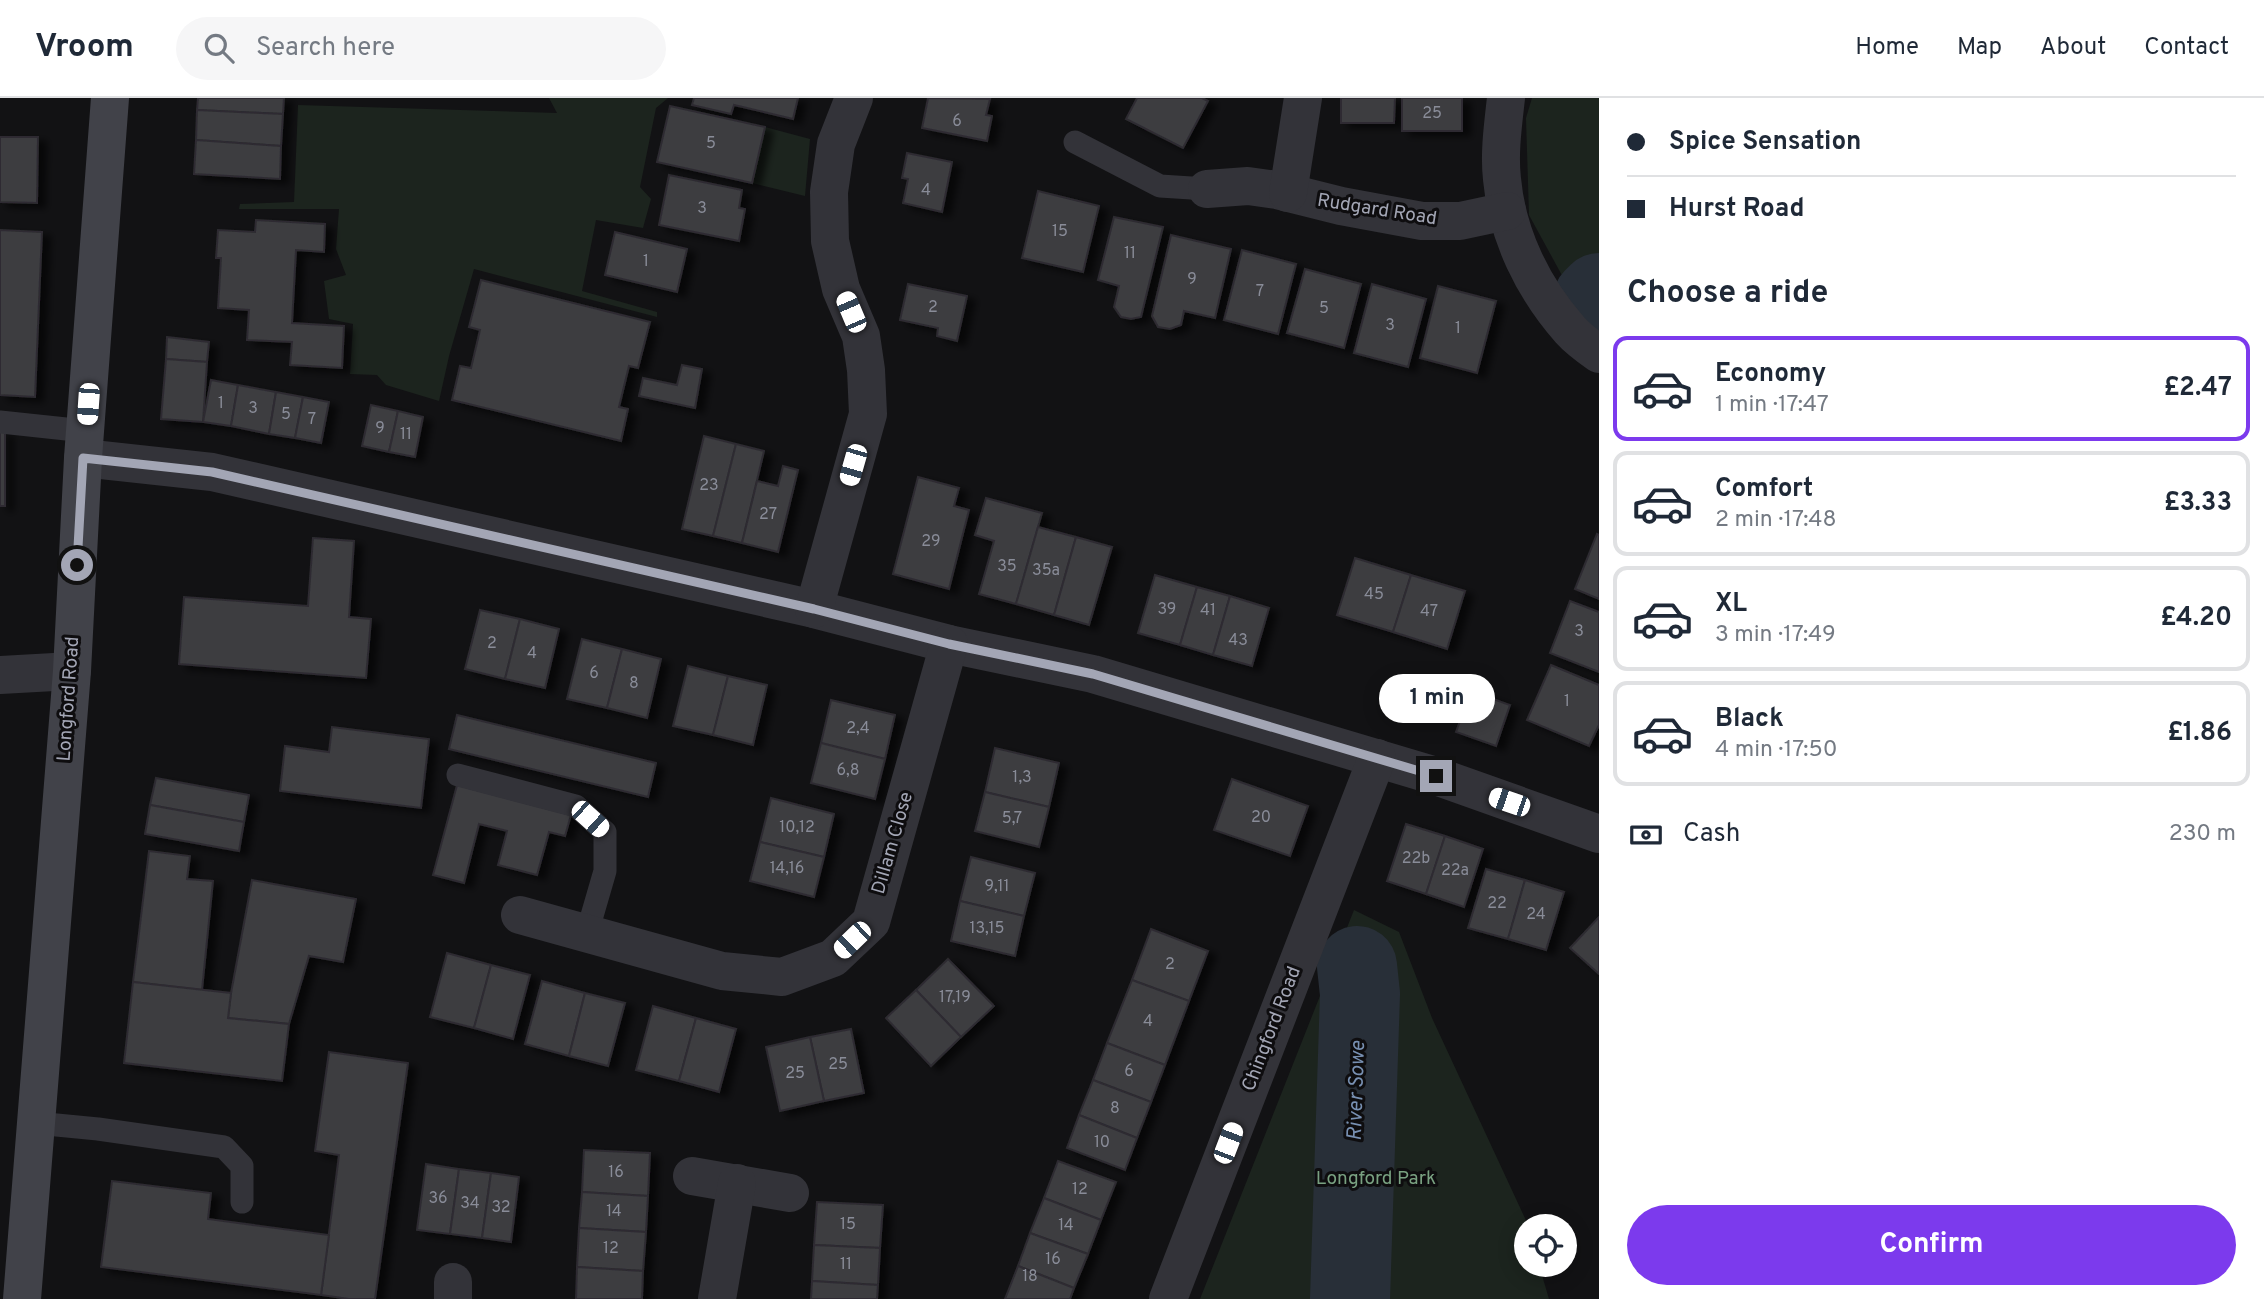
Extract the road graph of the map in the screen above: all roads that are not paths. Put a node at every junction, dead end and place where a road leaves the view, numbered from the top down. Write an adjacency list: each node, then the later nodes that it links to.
1 (110, 98): 11 (main road, Longford Road)
2 (854, 98): 12 (street)
3 (1303, 98): 7 (street)
4 (1506, 98): 8 (street)
5 (1075, 142): 6 (lane)
6 (1208, 189): 7 (street, Rudgard Road)
7 (1288, 193): 8 (street, Rudgard Road)
8 (1507, 211): 9 (street)
9 (1599, 354)
10 (0, 422): 11 (lane)
11 (84, 445): 12 (street); 14 (main road, Longford Road)
12 (814, 609): 13 (street)
13 (949, 644): 16 (street); 20 (street, Dillam Close)
14 (72, 671): 15 (street); 21 (main road, Longford Road)
15 (0, 675)
16 (1377, 758): 18 (street); 29 (street, Chingford Road)
17 (458, 775): 20 (lane)
18 (1599, 834)
19 (520, 915): 20 (street, Dillam Close)
20 (587, 933)
21 (36, 1123): 25 (lane); 26 (main road, Longford Road)
22 (692, 1176): 23 (street)
23 (737, 1183): 24 (street); 28 (street)
24 (790, 1193)
25 (242, 1202)
26 (13, 1258): 27 (main road, Longford Road)
27 (22, 1299)
28 (717, 1299)
29 (1168, 1299)

